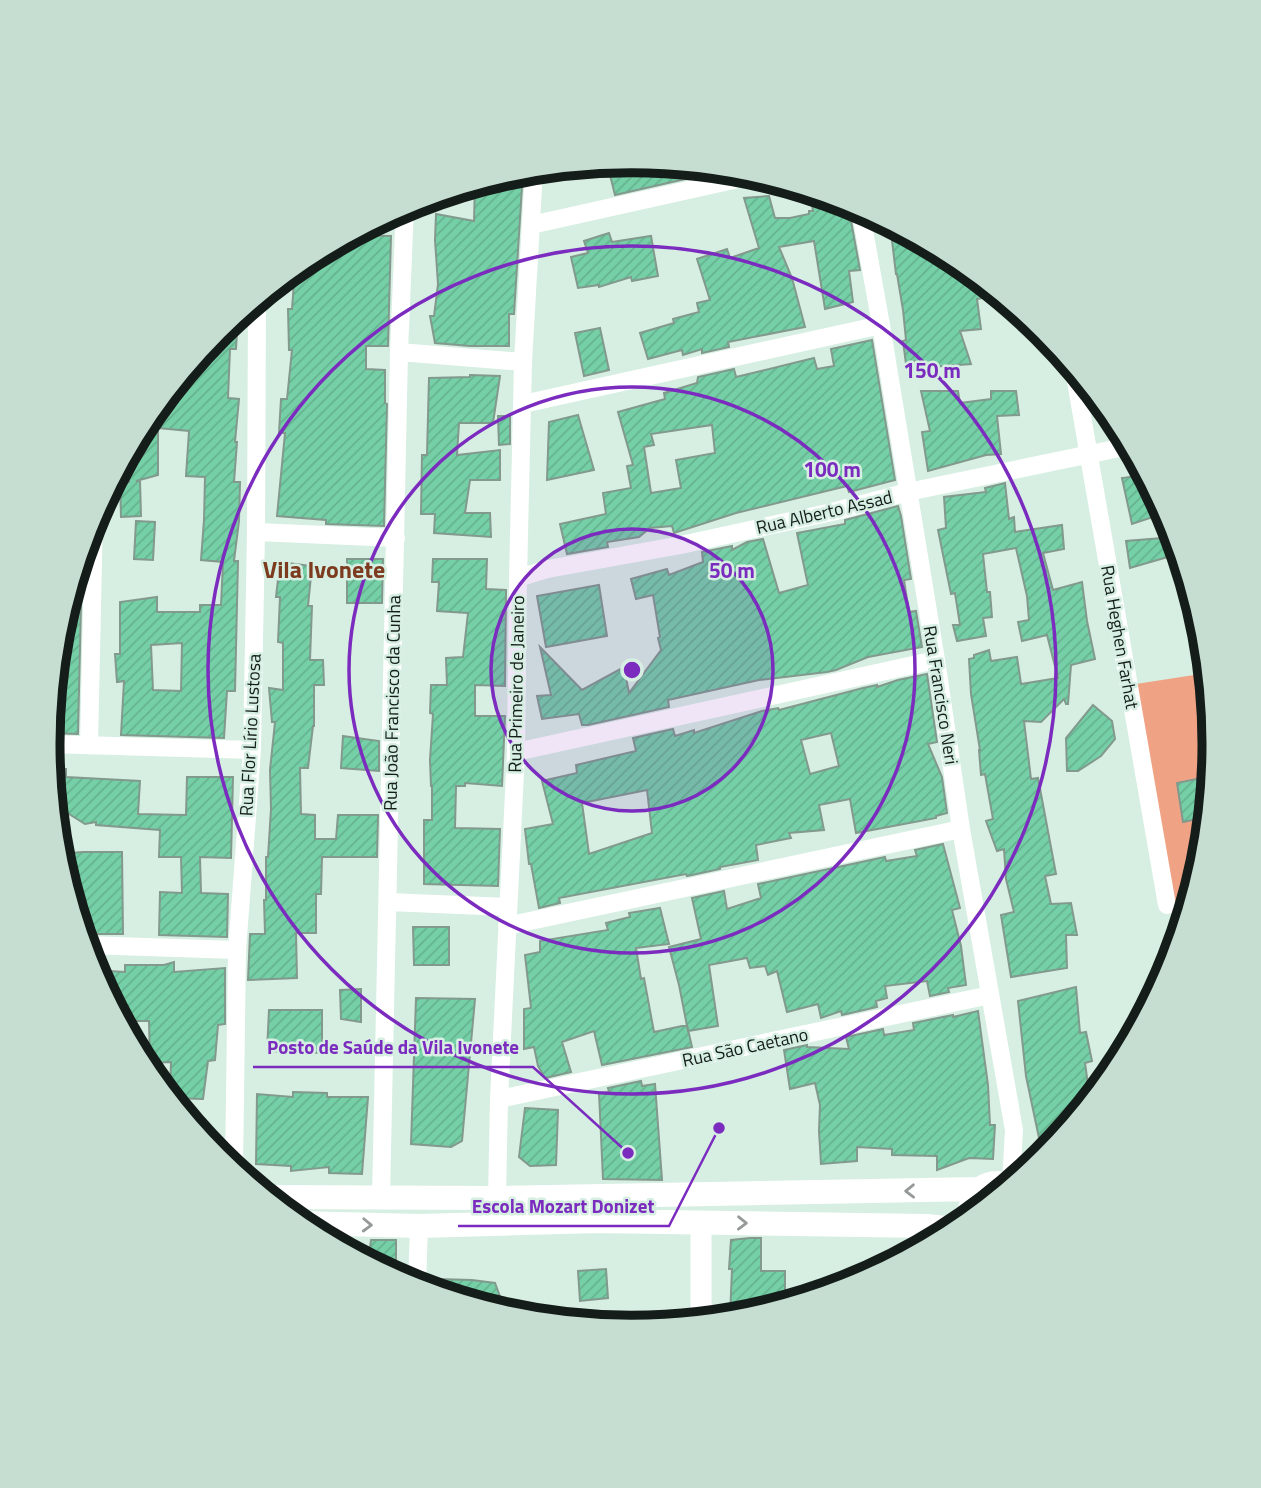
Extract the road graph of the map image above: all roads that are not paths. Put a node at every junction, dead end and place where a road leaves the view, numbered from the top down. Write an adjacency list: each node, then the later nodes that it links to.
1 (726, 181): 5 (street)
2 (533, 182): 5 (street, Rua Primeiro de Janeiro)
3 (404, 220): 8 (street, Rua João Francisco da Cunha)
4 (863, 222): 7 (street, Rua Francisco Neri)
5 (531, 225): 9 (street, Rua Primeiro de Janeiro)
6 (257, 313): 15 (street, Rua Flor Lírio Lustosa)
7 (881, 325): 11 (street); 14 (street, Rua Francisco Neri)
8 (399, 352): 9 (street); 16 (street, Rua João Francisco da Cunha)
9 (523, 362): 11 (street, Rua Primeiro de Janeiro)
10 (1077, 388): 13 (street, Rua Heghen Farhat)
11 (523, 404): 18 (street, Rua Primeiro de Janeiro)
12 (1118, 448): 13 (street, Rua Alberto Assad)
13 (1088, 455): 14 (street, Rua Alberto Assad); 26 (street, Rua Heghen Farhat)
14 (908, 492): 18 (street, Rua Alberto Assad); 19 (street, Rua Francisco Neri)
15 (256, 532): 16 (street); 22 (street, Rua Flor Lírio Lustosa)
16 (396, 538): 25 (street, Rua João Francisco da Cunha)
17 (93, 551): 21 (street)
18 (518, 578): 23 (street, Rua Primeiro de Janeiro)
19 (936, 660): 23 (street); 24 (street, Rua Francisco Neri)
20 (60, 744): 21 (street)
21 (89, 744): 22 (street)
22 (252, 750): 30 (street, Rua Flor Lírio Lustosa)
23 (516, 752): 27 (street, Rua Primeiro de Janeiro)
24 (961, 829): 28 (street); 31 (street, Rua Francisco Neri)
25 (388, 902): 27 (street); 38 (street, Rua João Francisco da Cunha)
26 (1167, 905)
27 (508, 907): 28 (street, Rua Primeiro de Janeiro)
28 (507, 926): 32 (street, Rua Primeiro de Janeiro)
29 (96, 945): 30 (street)
30 (237, 950): 33 (street, Rua Flor Lírio Lustosa)
31 (990, 995): 32 (street, Rua São Caetano); 34 (street, Rua Francisco Neri)
32 (499, 1099): 39 (street, Rua Primeiro de Janeiro)
33 (234, 1155)
34 (1010, 1170)
35 (995, 1183): 36 (main road)
36 (978, 1189): 39 (main road, one-way to 39); 40 (main road)
37 (283, 1197): 38 (main road)
38 (381, 1198): 39 (main road)
39 (497, 1198)
40 (971, 1202)
41 (701, 1222): 43 (main road); 44 (main road, one-way to 44); 46 (street)
42 (320, 1224): 43 (main road, one-way to 43)
43 (419, 1226): 45 (street)
44 (935, 1227)
45 (417, 1274)
46 (701, 1310)

